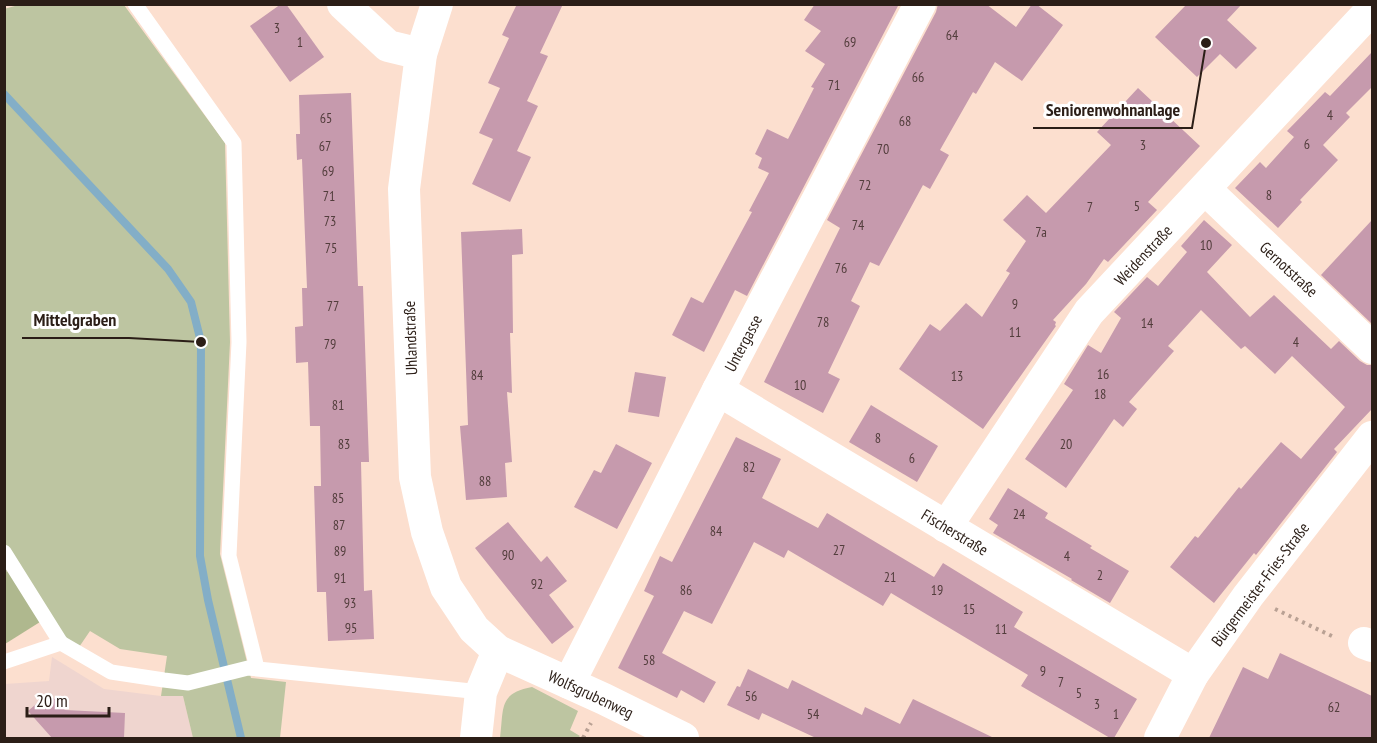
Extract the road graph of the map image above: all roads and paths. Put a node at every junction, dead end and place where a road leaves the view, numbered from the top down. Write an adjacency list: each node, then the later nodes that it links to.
1 (135, 4): 18 (lane)
2 (343, 4): 6 (street)
3 (437, 4): 6 (street, Uhlandstraße)
4 (920, 4): 9 (street, Untergasse)
5 (1372, 9): 7 (street, Weidenstraße)
6 (421, 54): 16 (street, Uhlandstraße)
7 (1205, 189): 8 (street, Gernotstraße); 11 (street, Weidenstraße)
8 (1372, 348)
9 (718, 390): 11 (street, Fischerstraße); 20 (street, Untergasse)
10 (1372, 437): 13 (street, Bürgermeister-Fries-Straße)
11 (946, 527): 19 (street, Fischerstraße)
12 (4, 552): 14 (lane)
13 (1248, 596): 15 (path); 19 (street, Bürgermeister-Fries-Straße)
14 (61, 643): 17 (lane); 18 (lane)
15 (1368, 645)
16 (498, 651): 20 (street, Wolfsgrubenweg); 21 (street)
17 (4, 662)
18 (252, 668): 21 (lane)
19 (1193, 674): 24 (street, Bürgermeister-Fries-Straße)
20 (569, 683): 23 (street, Wolfsgrubenweg)
21 (481, 693): 22 (street)
22 (476, 738)
23 (683, 738)
24 (1160, 738)

